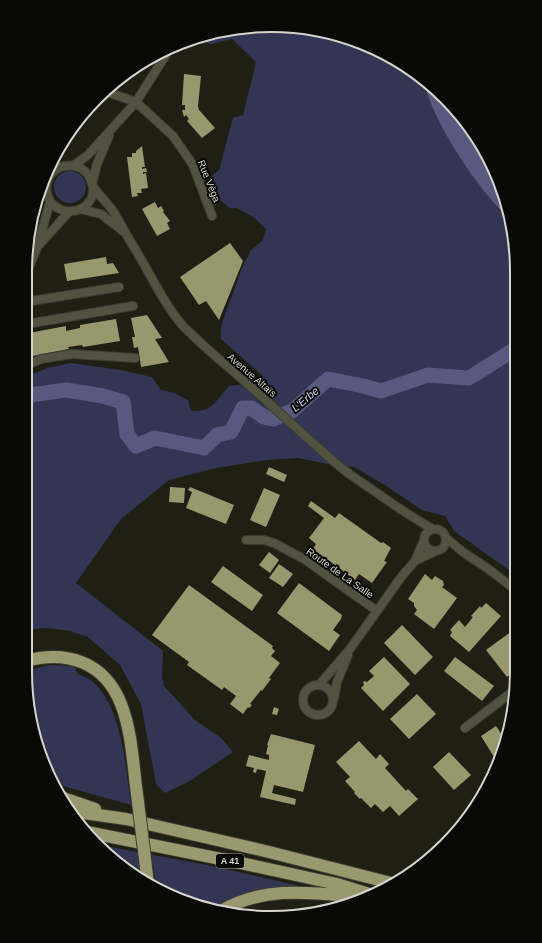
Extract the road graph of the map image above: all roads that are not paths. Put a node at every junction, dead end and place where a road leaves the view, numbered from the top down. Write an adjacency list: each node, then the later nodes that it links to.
1 (164, 57): 3 (street)
2 (111, 93): 3 (street)
3 (136, 102): 4 (street); 12 (street, Rue Véga)
4 (112, 129): 5 (street); 7 (street)
5 (74, 165): 6 (street); 7 (street)
6 (55, 169)
7 (93, 186): 10 (street); 13 (street, Avenue Altaïs)
8 (45, 193): 9 (street)
9 (50, 202): 11 (street); 14 (street)
10 (80, 209): 11 (street); 13 (street, Avenue Altaïs)
11 (70, 212): 14 (street)
12 (212, 216)
13 (125, 232): 22 (street, Avenue Altaïs)
14 (37, 248): 15 (street)
15 (33, 259)
16 (119, 287): 17 (street)
17 (32, 301)
18 (133, 306): 19 (street)
19 (32, 323)
20 (135, 358): 21 (street)
21 (32, 363)
22 (416, 520): 23 (street, Avenue Altaïs); 24 (street, Avenue Altaïs)
23 (433, 529): 24 (street); 25 (street)
24 (424, 538): 27 (street); 29 (street, Route de La Salle)
25 (446, 538): 27 (street); 28 (street)
26 (246, 540): 31 (street, Route de La Salle)
27 (439, 550): 28 (street); 29 (street, Route de La Salle)
28 (463, 552): 30 (street)
29 (415, 561): 31 (street, Route de La Salle)
30 (510, 585)
31 (377, 611): 32 (street, Route de La Salle)
32 (350, 649): 36 (street, Route de La Salle); 38 (street, Route de La Salle)
33 (42, 658): 34 (highway); 35 (highway); 44 (highway, bridge)
34 (32, 660)
35 (32, 662)
36 (319, 685): 38 (street); 38 (street, Route de La Salle)
37 (509, 695): 39 (street)
38 (334, 698)
39 (465, 728)
40 (69, 800): 42 (highway)
41 (77, 812): 42 (highway, A 41)
42 (126, 819): 45 (highway, A 41)
43 (95, 834): 46 (highway, A 41)
44 (147, 877)
45 (385, 882)
46 (363, 892)
47 (352, 897): 48 (highway)
48 (229, 907)

